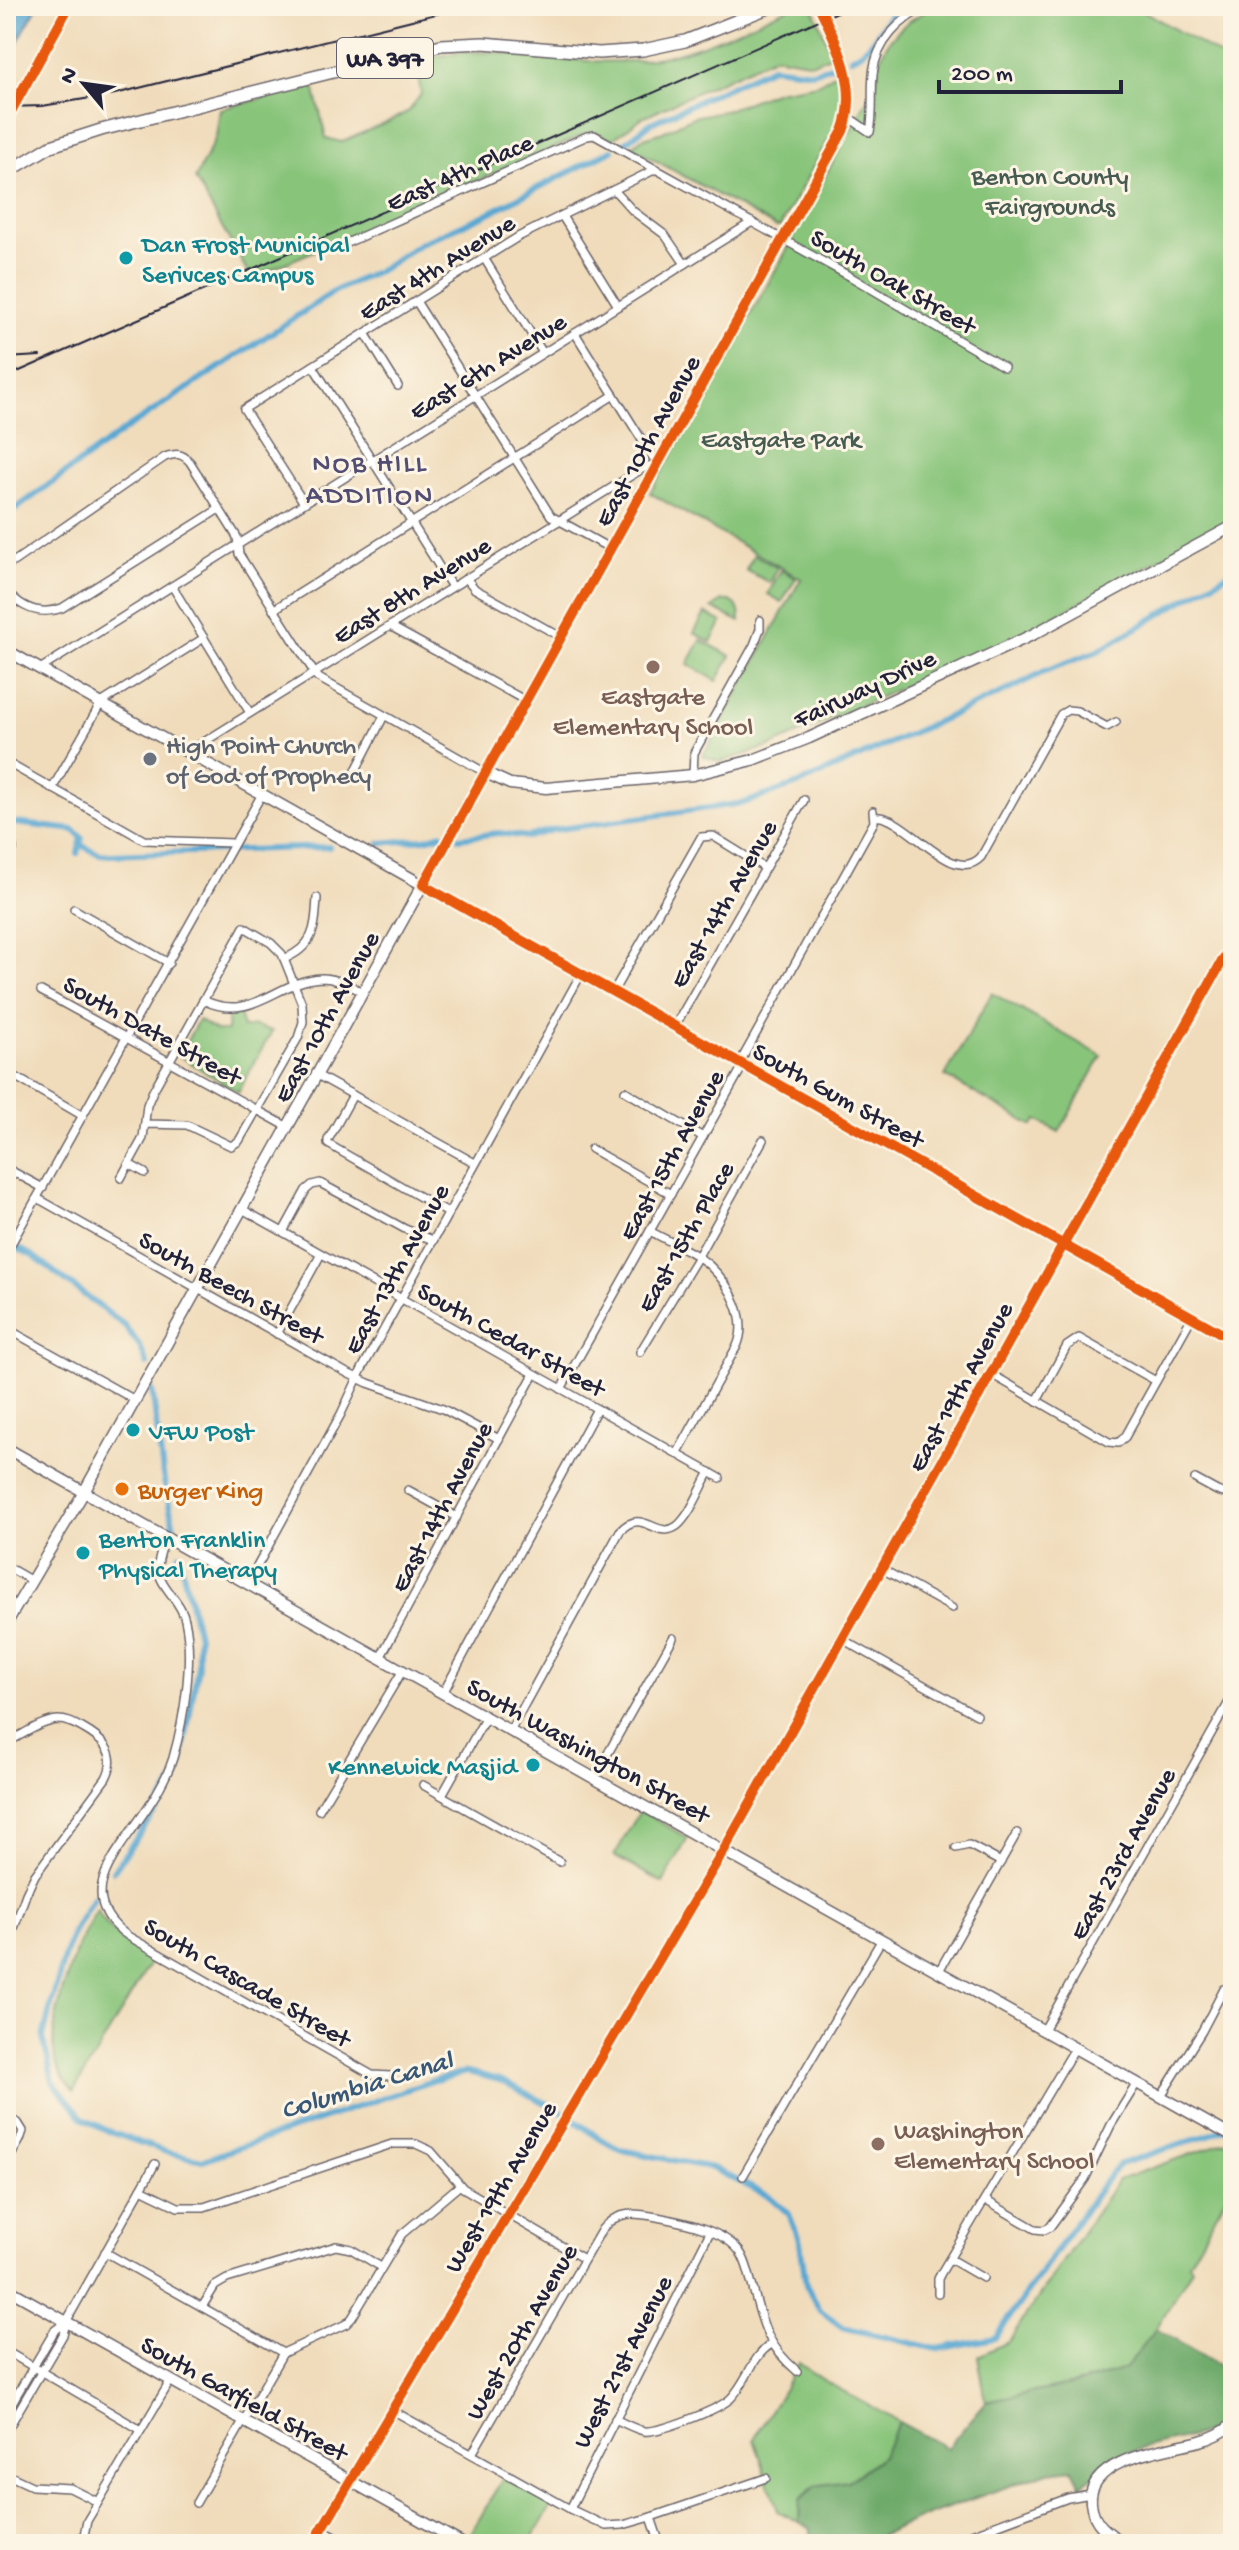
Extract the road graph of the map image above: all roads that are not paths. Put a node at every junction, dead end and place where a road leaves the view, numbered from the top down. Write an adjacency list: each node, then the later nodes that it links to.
1 (69, 6): 6 (street)
2 (773, 6): 9 (main road, WA 397)
3 (927, 6): 5 (street)
4 (819, 7): 5 (street, East 10th Avenue)
5 (848, 117): 13 (street, East 10th Avenue)
6 (6, 120)
7 (594, 135): 8 (street, South Oak Street); 14 (street, East 4th Place)
8 (656, 169): 10 (street, East 4th Avenue); 12 (street, South Oak Street)
9 (6, 173)
10 (614, 190): 11 (street, East 4th Avenue); 16 (street)
11 (562, 216): 15 (street, East 4th Avenue); 18 (street)
12 (752, 222): 13 (street, South Oak Street); 16 (street, East 6th Avenue)
13 (782, 238): 23 (street, South Oak Street); 29 (street, East 10th Avenue)
14 (340, 246)
15 (484, 258): 17 (street, East 4th Avenue); 21 (street)
16 (685, 264): 18 (street, East 6th Avenue)
17 (416, 301): 19 (street, East 4th Avenue); 26 (street)
18 (618, 306): 20 (street, East 6th Avenue)
19 (365, 333): 22 (street, East 4th Avenue); 24 (street)
20 (575, 333): 21 (street, East 6th Avenue); 25 (street)
21 (543, 353): 26 (street, East 6th Avenue)
22 (313, 366): 28 (street); 30 (street, East 4th Avenue)
23 (1004, 367)
24 (398, 386)
25 (614, 395): 27 (street); 29 (street)
26 (475, 396): 27 (street); 28 (street, East 6th Avenue)
27 (514, 458): 32 (street); 33 (street)
28 (372, 460): 30 (street, East 6th Avenue); 33 (street)
29 (657, 464): 32 (street, East 8th Avenue); 36 (street, East 10th Avenue)
30 (304, 503): 35 (street, East 6th Avenue)
31 (219, 509): 35 (street); 37 (street); 41 (street)
32 (557, 521): 36 (street); 38 (street, East 8th Avenue)
33 (411, 523): 40 (street); 42 (street)
34 (1233, 526): 59 (street, Fairway Drive)
35 (238, 545): 39 (street, East 6th Avenue); 42 (street)
36 (611, 549): 45 (street, East 10th Avenue)
37 (6, 567)
38 (466, 578): 40 (street, East 8th Avenue); 45 (street)
39 (172, 586): 46 (street); 48 (street, East 6th Avenue)
40 (452, 587): 44 (street, East 8th Avenue)
41 (6, 590)
42 (273, 610): 49 (street)
43 (760, 620): 59 (street)
44 (390, 626): 49 (street, East 8th Avenue); 50 (street)
45 (561, 637): 50 (street, East 10th Avenue)
46 (204, 638): 51 (street); 52 (street)
47 (6, 650): 48 (street, South Gum Street)
48 (40, 669): 51 (street, South Gum Street)
49 (314, 673): 52 (street, East 8th Avenue); 53 (street)
50 (526, 701): 58 (street, East 10th Avenue)
51 (101, 703): 55 (street, South Gum Street); 60 (street)
52 (250, 713): 55 (street, East 8th Avenue)
53 (384, 716): 57 (street); 58 (street)
54 (1116, 722): 82 (street, East 15th Avenue)
55 (188, 752): 61 (street, South Gum Street)
56 (6, 762): 60 (street)
57 (356, 770)
58 (486, 773): 59 (street, Fairway Drive); 67 (street, East 10th Avenue)
59 (693, 775)
60 (52, 789): 64 (street)
61 (262, 794): 64 (street); 67 (street, South Gum Street)
62 (804, 800): 66 (street, East 14th Avenue)
63 (6, 840): 65 (street)
64 (230, 848): 72 (street)
65 (6, 864)
66 (765, 868): 77 (street); 79 (street, East 14th Avenue)
67 (423, 885): 73 (street, South Gum Street); 76 (street, East 10th Avenue)
68 (317, 898): 71 (street)
69 (74, 909): 72 (street)
70 (1233, 942): 107 (street, East 19th Avenue)
71 (284, 959): 74 (street); 78 (street)
72 (169, 963): 80 (street)
73 (581, 974): 77 (street, South Gum Street); 94 (street, East 13th Avenue)
74 (295, 985): 76 (street); 78 (street); 87 (street)
75 (41, 991): 80 (street, South Date Street)
76 (363, 992): 84 (street, East 10th Avenue)
77 (613, 992): 79 (street, South Gum Street)
78 (203, 1000): 81 (street)
79 (675, 1026): 82 (street, South Gum Street)
80 (127, 1037): 81 (street, South Date Street); 88 (street)
81 (169, 1061): 87 (street, South Date Street); 89 (street)
82 (742, 1064): 91 (street, East 15th Avenue); 107 (street, South Gum Street)
83 (9, 1073): 88 (street)
84 (317, 1075): 86 (street); 90 (street, East 10th Avenue)
85 (625, 1091): 91 (street)
86 (353, 1095): 94 (street); 103 (street)
87 (257, 1109): 89 (street); 90 (street, South Date Street)
88 (83, 1116): 99 (street)
89 (146, 1124): 95 (street)
90 (288, 1127): 102 (street, East 10th Avenue)
91 (703, 1137): 100 (street, East 15th Avenue)
92 (763, 1140): 110 (street, East 15th Place)
93 (591, 1149): 100 (street)
94 (475, 1163): 103 (street, East 13th Avenue)
95 (129, 1164): 97 (street); 98 (street)
96 (6, 1168): 99 (street)
97 (145, 1173)
98 (121, 1178)
99 (43, 1188): 101 (street)
100 (671, 1194): 104 (street, East 15th Avenue)
101 (37, 1198): 108 (street); 111 (street, South Beech Street)
102 (242, 1209): 105 (street, South Cedar Street); 111 (street, East 10th Avenue)
103 (448, 1213): 106 (street, East 13th Avenue)
104 (650, 1231): 110 (street); 122 (street, East 15th Avenue)
105 (283, 1232): 106 (street); 109 (street, South Cedar Street)
106 (433, 1240): 112 (street, East 13th Avenue)
107 (1063, 1246): 113 (street, South Gum Street); 119 (street, East 19th Avenue)
108 (10, 1247)
109 (321, 1254): 112 (street, South Cedar Street); 115 (street)
110 (697, 1258): 117 (street, East 15th Place); 128 (street)
111 (197, 1289): 115 (street, South Beech Street); 123 (street, East 10th Avenue)
112 (401, 1298): 118 (street, South Cedar Street); 120 (street, East 13th Avenue)
113 (1192, 1317): 116 (street, South Gum Street); 121 (street)
114 (6, 1328): 123 (street)
115 (277, 1334): 120 (street, South Beech Street)
116 (1233, 1340)
117 (640, 1352)
118 (534, 1374): 122 (street, South Cedar Street); 126 (street, East 14th Avenue)
119 (991, 1374): 124 (street); 138 (street, East 19th Avenue)
120 (357, 1379): 126 (street, South Beech Street); 140 (street, East 13th Avenue)
121 (1156, 1381): 124 (street); 124 (street)
122 (561, 1389): 125 (street, South Cedar Street)
123 (135, 1400): 133 (street, East 10th Avenue)
124 (1037, 1401)
125 (597, 1409): 128 (street, South Cedar Street); 147 (street)
126 (499, 1439): 135 (street, East 14th Avenue)
127 (6, 1448): 133 (street, South Washington Street)
128 (677, 1454): 129 (street, South Cedar Street)
129 (710, 1472): 130 (street, South Cedar Street); 151 (street)
130 (720, 1478)
131 (1195, 1479): 134 (street)
132 (408, 1490): 135 (street)
133 (84, 1492): 136 (street, South Washington Street); 139 (street, East 10th Avenue)
134 (1233, 1496)
135 (457, 1517): 145 (street, East 14th Avenue)
136 (165, 1537): 140 (street, South Washington Street); 168 (street, South Cascade Street)
137 (6, 1566): 139 (street)
138 (882, 1569): 141 (street); 144 (street, East 19th Avenue)
139 (32, 1581): 142 (street, East 10th Avenue)
140 (248, 1583): 145 (street, South Washington Street)
141 (952, 1608)
142 (6, 1624)
143 (673, 1638): 153 (street)
144 (842, 1639): 149 (street); 159 (street, East 19th Avenue)
145 (380, 1658): 146 (street, South Washington Street)
146 (403, 1670): 147 (street, South Washington Street); 156 (street)
147 (443, 1693): 150 (street, South Washington Street)
148 (1233, 1695): 166 (street, East 23rd Avenue)
149 (977, 1715)
150 (486, 1717): 151 (street, South Washington Street); 155 (street)
151 (510, 1731): 153 (street, South Washington Street)
152 (6, 1743): 163 (street)
153 (594, 1778): 159 (street, South Washington Street)
154 (423, 1785): 155 (street)
155 (442, 1795): 160 (street)
156 (319, 1810)
157 (1017, 1833): 161 (street)
158 (956, 1848): 161 (street)
159 (724, 1850): 162 (street, South Washington Street); 179 (street, West 19th Avenue)
160 (560, 1862)
161 (1001, 1862): 164 (street)
162 (882, 1939): 164 (street, South Washington Street); 175 (street)
163 (6, 1951)
164 (939, 1971): 166 (street, South Washington Street)
165 (1224, 1989): 170 (street)
166 (1044, 2030): 167 (street, South Washington Street)
167 (1075, 2048): 169 (street, South Washington Street); 178 (street)
168 (390, 2076)
169 (1137, 2083): 170 (street, South Washington Street); 178 (street)
170 (1161, 2096): 172 (street, South Washington Street)
171 (6, 2117): 173 (street)
172 (1225, 2132)
173 (6, 2164)
174 (155, 2164): 177 (street)
175 (743, 2176)
176 (460, 2185): 177 (street); 179 (street); 184 (street)
177 (141, 2189): 181 (street)
178 (985, 2200): 183 (street)
179 (508, 2215): 182 (street); 197 (street, West 19th Avenue)
180 (710, 2232): 182 (street, West 20th Avenue); 190 (street); 199 (street, West 21st Avenue)
181 (105, 2252): 188 (street); 189 (street)
182 (584, 2259): 204 (street, West 20th Avenue)
183 (950, 2259): 185 (street); 187 (street)
184 (381, 2267): 188 (street); 192 (street)
185 (983, 2278)
186 (6, 2288): 189 (street, South Garfield Street)
187 (938, 2293)
188 (202, 2307): 192 (street)
189 (66, 2322): 193 (street); 195 (street); 196 (street, South Garfield Street)
190 (771, 2344): 194 (street); 199 (street)
191 (6, 2351): 193 (street)
192 (283, 2353): 200 (street)
193 (33, 2367): 195 (street); 198 (street)
194 (797, 2371)
195 (42, 2372): 202 (street); 203 (street)
196 (171, 2380): 200 (street, South Garfield Street); 202 (street)
197 (392, 2410): 204 (street); 207 (street, West 19th Avenue)
198 (6, 2413)
199 (615, 2419): 211 (street, West 21st Avenue)
200 (244, 2422): 207 (street, South Garfield Street); 210 (street)
201 (1231, 2426): 208 (street)
202 (141, 2430): 209 (street)
203 (6, 2432)
204 (472, 2454): 211 (street)
205 (6, 2474): 209 (street)
206 (766, 2478): 212 (street)
207 (350, 2481): 213 (street, West 19th Avenue); 217 (street, South Garfield Street)
208 (1091, 2494): 219 (street); 220 (street)
209 (98, 2502): 214 (street)
210 (196, 2503)
211 (570, 2509): 212 (street)
212 (651, 2517): 218 (street)
213 (322, 2529): 215 (street, West 19th Avenue); 216 (street)
214 (82, 2544)
215 (313, 2544)
216 (350, 2544)
217 (463, 2544)
218 (660, 2544)
219 (945, 2544)
220 (1125, 2544)

